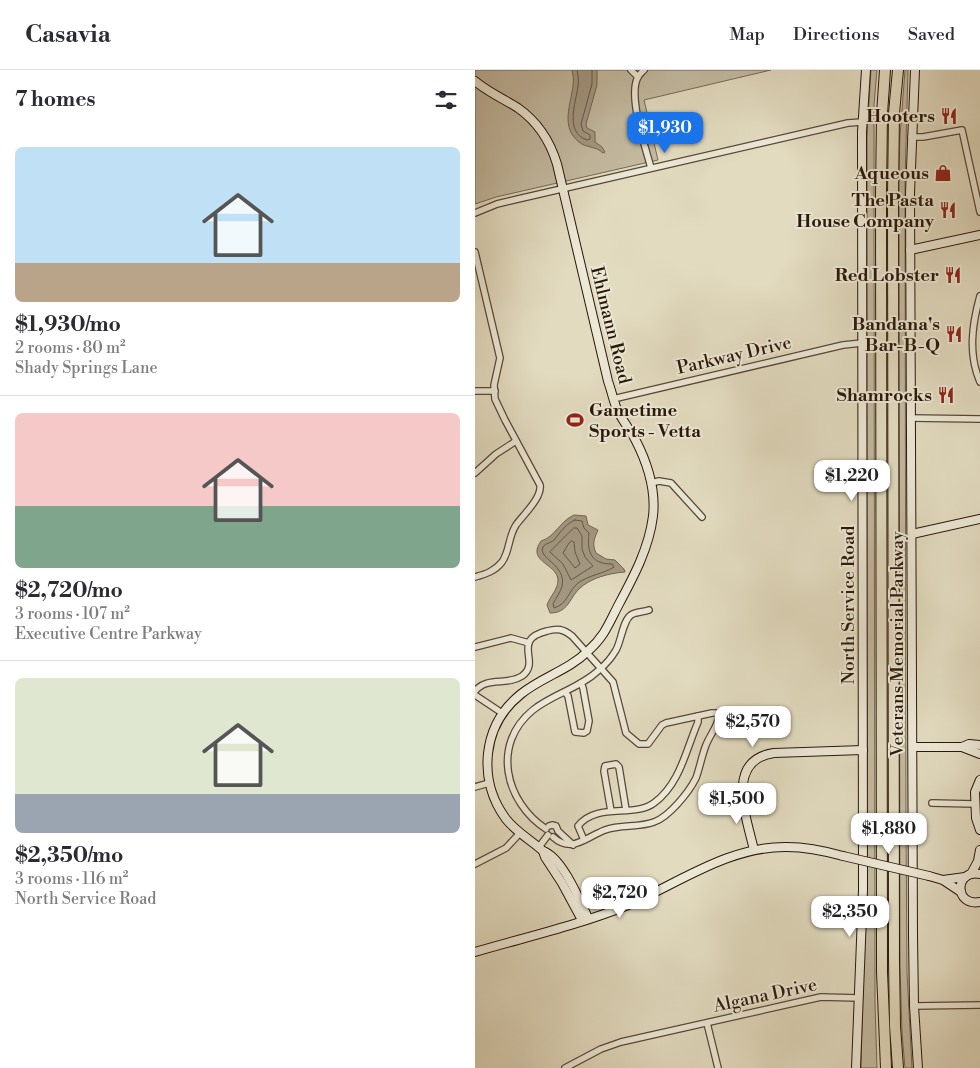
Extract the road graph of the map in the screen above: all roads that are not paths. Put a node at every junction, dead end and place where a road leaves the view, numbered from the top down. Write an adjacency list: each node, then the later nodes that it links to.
1 (631, 70): 7 (street)
2 (644, 70): 7 (street)
3 (866, 70): 9 (street, North Service Road)
4 (885, 70): 79 (highway)
5 (898, 70): 80 (highway)
6 (915, 70): 10 (street, Veterans Memorial Parkway)
7 (637, 76): 11 (street)
8 (475, 81): 12 (street, Ehlmann Road)
9 (862, 122): 11 (street); 19 (street, North Service Road)
10 (911, 137): 14 (street); 16 (street, Veterans Memorial Parkway)
11 (651, 168): 12 (street)
12 (563, 189): 13 (street); 23 (street, Ehlmann Road)
13 (475, 212)
14 (980, 212)
15 (980, 235): 16 (street)
16 (910, 250): 24 (street, Veterans Memorial Parkway)
17 (475, 252): 22 (street)
18 (980, 296): 20 (street)
19 (862, 343): 23 (street, Parkway Drive); 47 (street, North Service Road)
20 (980, 382)
21 (475, 391): 22 (street)
22 (495, 391): 26 (street)
23 (613, 398): 28 (street, Ehlmann Road)
24 (910, 418): 25 (street); 31 (street, Veterans Memorial Parkway)
25 (980, 419)
26 (516, 441): 27 (street); 32 (street)
27 (475, 473)
28 (651, 483): 29 (street); 36 (street, Ehlmann Road)
29 (702, 517)
30 (980, 519): 31 (street)
31 (912, 534): 46 (street, Veterans Memorial Parkway)
32 (475, 577)
33 (649, 610): 37 (street)
34 (529, 643): 35 (street); 36 (street); 39 (street)
35 (475, 647)
36 (587, 653): 37 (street); 42 (street, Ehlmann Road)
37 (601, 669): 38 (street); 43 (street)
38 (581, 683): 40 (street); 40 (street)
39 (475, 691)
40 (565, 692): 57 (street)
41 (475, 695): 42 (street)
42 (503, 713): 50 (street, Ehlmann Road)
43 (698, 716): 54 (street); 59 (street)
44 (980, 745): 45 (street)
45 (962, 747): 46 (street); 48 (street)
46 (913, 748): 74 (street, Veterans Memorial Parkway)
47 (863, 750): 62 (street); 72 (street, North Service Road)
48 (980, 754)
49 (980, 780): 52 (street)
50 (489, 783): 51 (street); 58 (street, Ehlmann Road)
51 (475, 786)
52 (977, 799): 53 (street); 56 (street)
53 (932, 803)
54 (626, 810): 55 (street); 55 (street)
55 (611, 811): 59 (street)
56 (980, 830)
57 (552, 832): 60 (street); 60 (street); 61 (street)
58 (520, 833): 61 (street, Ehlmann Road); 64 (street)
59 (584, 840): 60 (street)
60 (573, 845)
61 (541, 849): 70 (street, Ehlmann Road)
62 (754, 850): 67 (street, bridge); 70 (street)
63 (980, 850): 66 (street)
64 (475, 864)
65 (980, 874): 66 (street)
66 (968, 875): 67 (street); 68 (street)
67 (943, 880): 68 (street)
68 (961, 892): 69 (street)
69 (980, 902)
70 (585, 919): 71 (street)
71 (475, 952)
72 (858, 998): 75 (street, Algana Drive); 78 (street, North Service Road)
73 (980, 1005): 74 (street)
74 (914, 1006): 81 (street, Veterans Memorial Parkway)
75 (707, 1023): 76 (street, Algana Drive); 77 (street)
76 (565, 1068)
77 (718, 1068)
78 (856, 1068)
79 (886, 1068)
80 (898, 1068)
81 (918, 1068)

